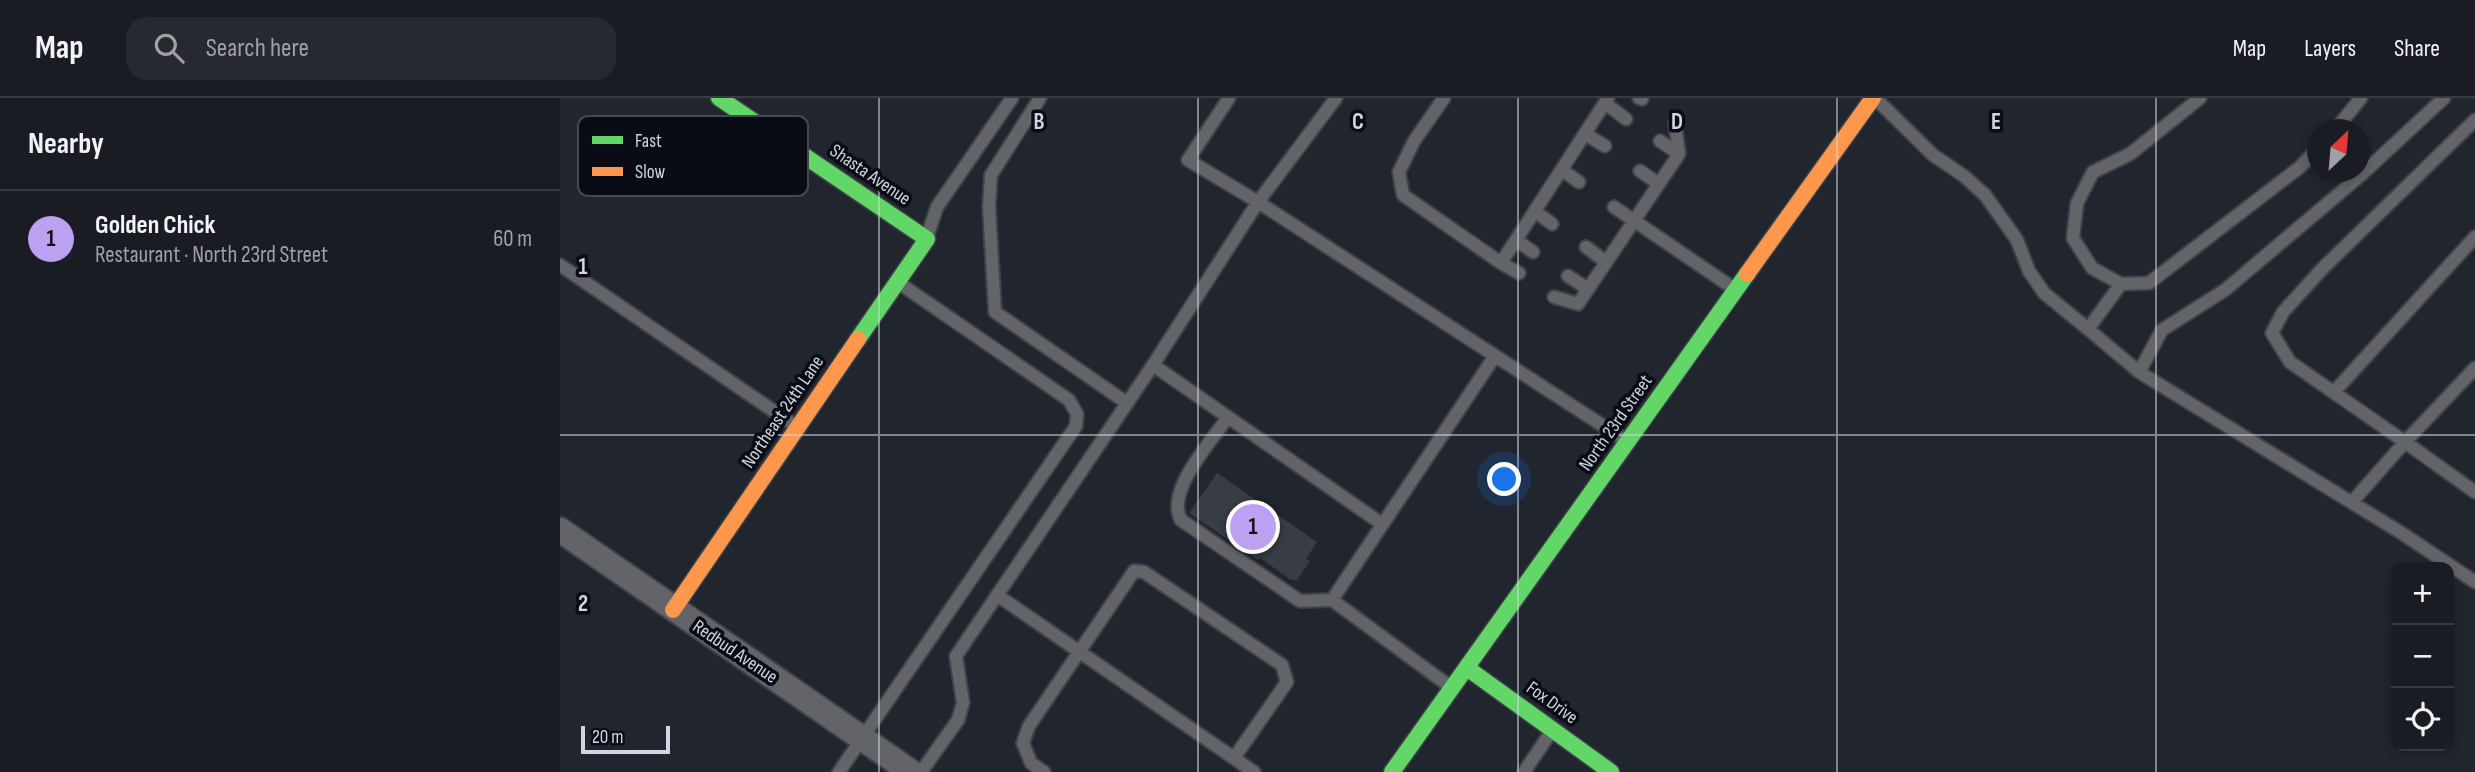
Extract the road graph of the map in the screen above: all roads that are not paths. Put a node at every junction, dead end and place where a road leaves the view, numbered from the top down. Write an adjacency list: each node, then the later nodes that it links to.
1 (719, 98): 12 (street, Shasta Avenue)
2 (1012, 98): 33 (lane)
3 (1040, 98): 53 (lane)
4 (1229, 98): 27 (lane)
5 (1336, 98): 27 (lane)
6 (1444, 98): 38 (lane)
7 (1874, 98): 45 (street, North 23rd Street); 47 (lane)
8 (2200, 98): 43 (lane)
9 (2361, 98): 14 (lane)
10 (2444, 98): 51 (lane)
11 (1606, 100): 13 (lane); 17 (lane)
12 (746, 116)
13 (1626, 119)
14 (2345, 119)
15 (2475, 120): 52 (lane)
16 (1675, 123): 20 (lane)
17 (1585, 134): 19 (lane); 23 (lane)
18 (1660, 141): 20 (lane)
19 (1605, 146)
20 (1679, 154): 26 (lane)
21 (808, 158): 33 (street, Shasta Avenue)
22 (2307, 160): 43 (lane)
23 (1562, 170): 25 (lane); 29 (lane)
24 (1640, 171): 26 (lane)
25 (1579, 182)
26 (1659, 184): 30 (lane)
27 (1258, 202): 48 (lane); 49 (lane)
28 (1614, 207): 30 (lane)
29 (1535, 211): 31 (lane); 34 (lane)
30 (1634, 220): 37 (lane); 45 (lane)
31 (1552, 224)
32 (2475, 237): 52 (lane)
33 (927, 239): 42 (street, Northeast 24th Lane)
34 (1516, 240): 36 (lane); 38 (lane)
35 (1586, 247): 37 (lane)
36 (1533, 252)
37 (1606, 262): 44 (lane)
38 (1501, 263): 40 (lane)
39 (560, 265): 55 (lane)
40 (1519, 273)
41 (1568, 276): 44 (lane)
42 (897, 282): 55 (street, Northeast 24th Lane); 70 (lane)
43 (2121, 284): 47 (lane)
44 (1588, 289): 46 (lane)
45 (1736, 290): 57 (street, North 23rd Street)
46 (1554, 298)
47 (2088, 329): 51 (lane)
48 (1495, 356): 57 (lane); 60 (lane)
49 (1153, 365): 53 (lane); 54 (lane)
50 (2475, 368): 56 (lane)
51 (2139, 372): 59 (lane)
52 (2334, 392): 56 (lane)
53 (1127, 403): 63 (lane)
54 (1228, 417): 60 (lane); 64 (lane)
55 (798, 428): 65 (street, Northeast 24th Lane)
56 (2405, 442): 58 (lane); 59 (lane)
57 (1628, 443): 67 (street, North 23rd Street)
58 (2475, 492)
59 (2352, 502): 62 (lane)
60 (1382, 524): 64 (lane)
61 (560, 530): 65 (street, Redbud Avenue)
62 (2475, 582)
63 (997, 595): 66 (lane); 74 (lane)
64 (1332, 600): 68 (lane)
65 (673, 610): 70 (street, Redbud Avenue)
66 (1077, 650): 71 (lane); 71 (lane); 75 (lane)
67 (1467, 667): 68 (street, North 23rd Street); 69 (street, Fox Drive)
68 (1453, 688): 77 (street, North 23rd Street)
69 (1553, 730): 78 (lane); 79 (street, Fox Drive)
70 (862, 738): 72 (lane); 73 (street, Redbud Avenue)
71 (1234, 758): 76 (lane)
72 (839, 772)
73 (911, 772)
74 (921, 772)
75 (1044, 772)
76 (1254, 772)
77 (1392, 772)
78 (1524, 772)
79 (1611, 772)

